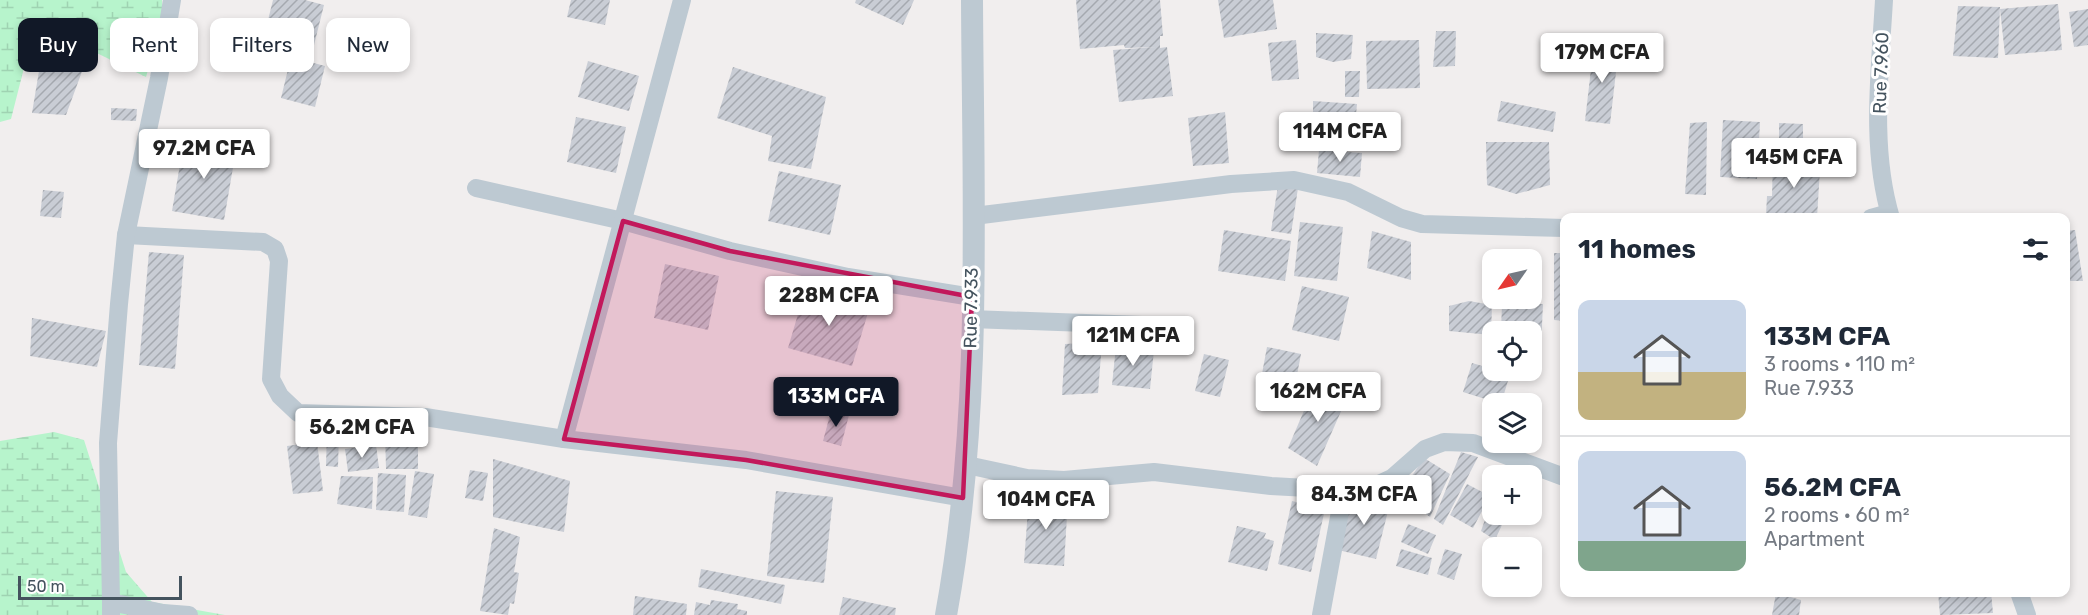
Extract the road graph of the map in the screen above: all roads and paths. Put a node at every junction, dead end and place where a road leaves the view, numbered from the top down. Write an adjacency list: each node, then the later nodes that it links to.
1 (172, 0): 10 (street)
2 (682, 0): 8 (street)
3 (972, 0): 7 (street, Rue 7.933)
4 (1884, 0): 6 (street, Rue 7.960)
5 (476, 188): 8 (street)
6 (1890, 213)
7 (974, 216): 9 (street); 11 (street, Rue 7.933)
8 (623, 221): 11 (street); 13 (street)
9 (1560, 228)
10 (126, 235): 13 (street); 19 (street)
11 (972, 308): 12 (street); 14 (street, Rue 7.933)
12 (1170, 326)
13 (564, 439): 17 (street)
14 (967, 465): 16 (street); 17 (street, Rue 7.933)
15 (1560, 476): 16 (street)
16 (1344, 490): 22 (street)
17 (963, 498): 21 (street, Rue 7.933)
18 (2021, 597): 23 (street)
19 (111, 608): 20 (street)
20 (189, 615)
21 (946, 615)
22 (1321, 615)
23 (2027, 615)

